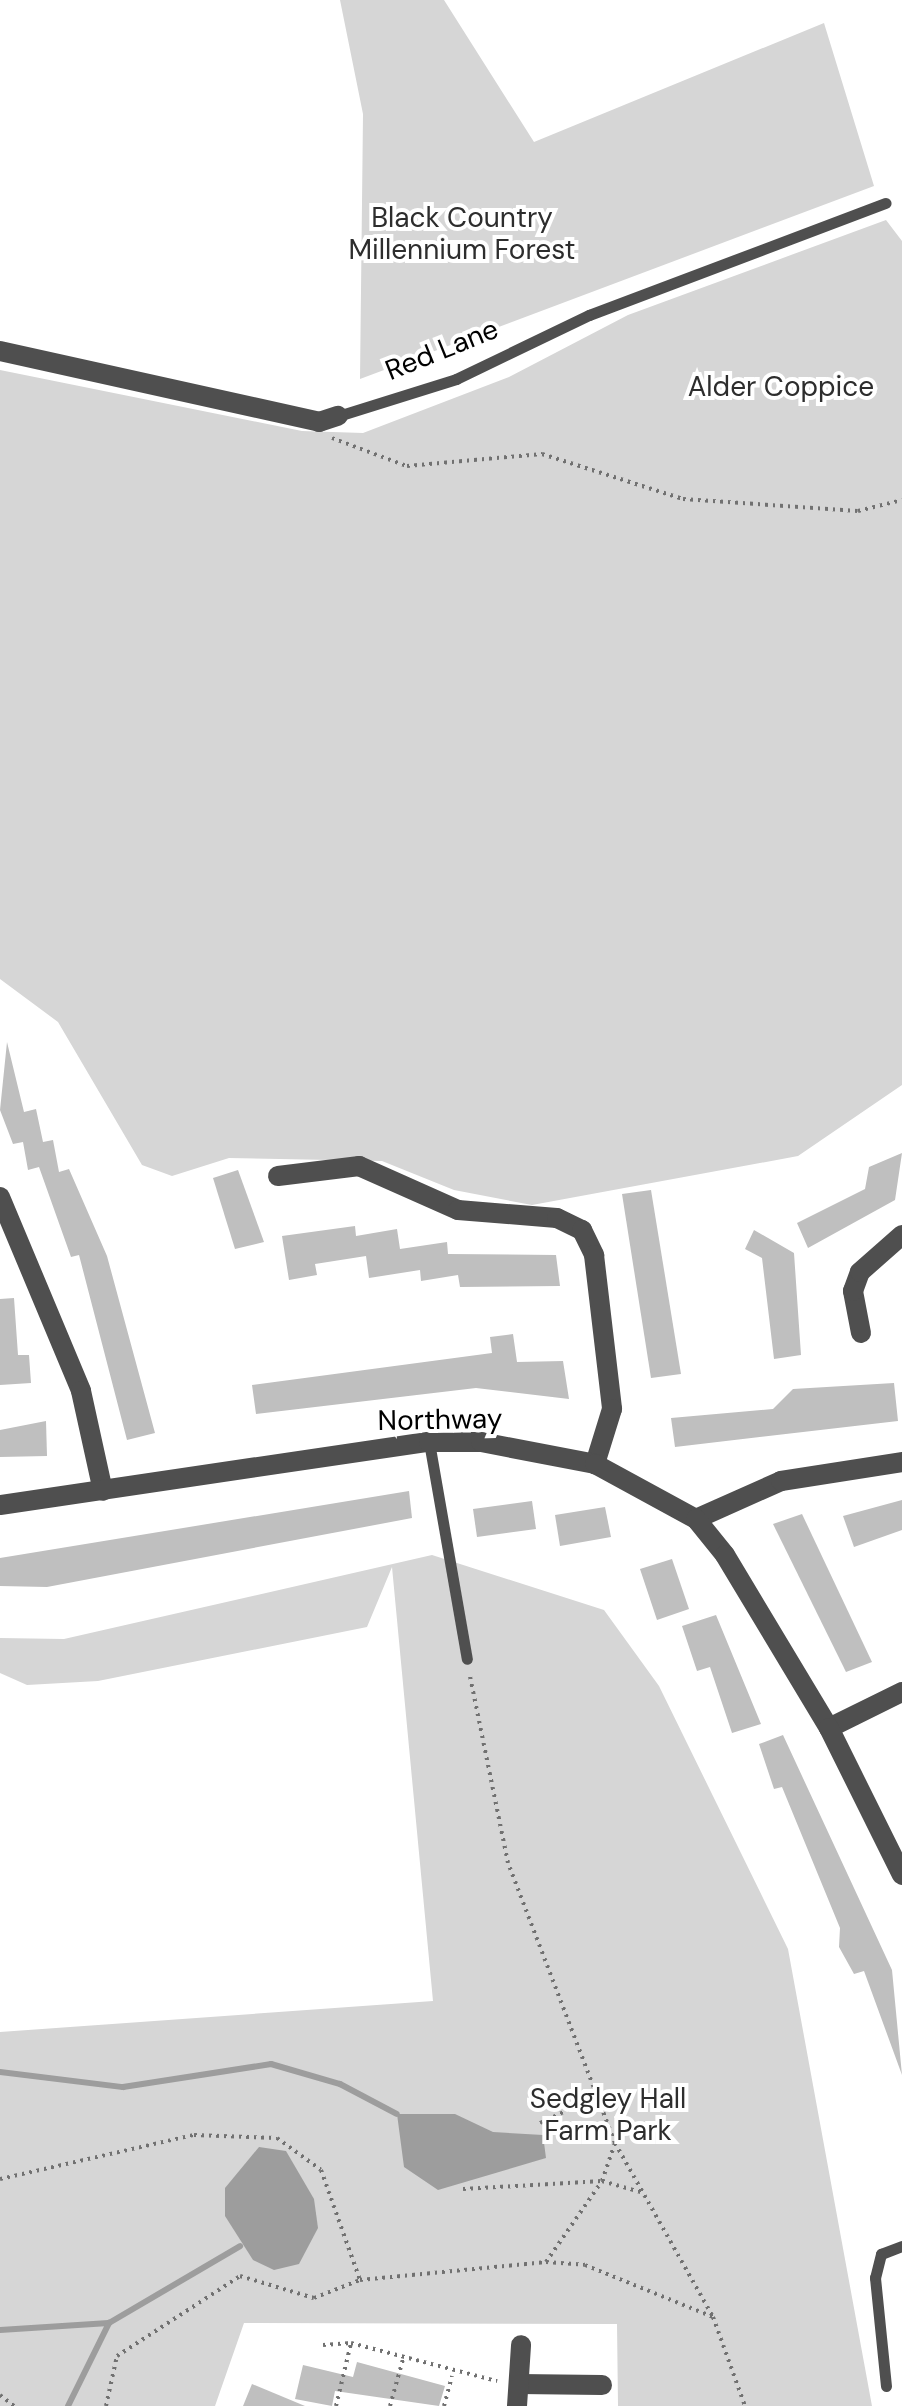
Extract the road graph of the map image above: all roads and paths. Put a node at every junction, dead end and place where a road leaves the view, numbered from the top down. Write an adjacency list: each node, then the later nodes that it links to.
1 (886, 203): 3 (lane, Red Lane)
2 (0, 352): 3 (street, Red Lane)
3 (329, 419): 4 (path)
4 (902, 500)
5 (278, 1176): 11 (street)
6 (0, 1196): 12 (street)
7 (902, 1235): 8 (street)
8 (861, 1332)
9 (429, 1442): 11 (street, Northway); 12 (street, Northway); 15 (lane)
10 (902, 1462): 14 (street)
11 (595, 1464): 14 (street, Northway)
12 (103, 1491): 13 (street, Northway)
13 (0, 1504)
14 (696, 1519): 17 (street, Northway)
15 (467, 1659): 19 (path)
16 (902, 1692): 17 (street)
17 (829, 1728): 18 (street, Northway)
18 (902, 1874)
19 (598, 2096): 20 (path); 21 (path)
20 (540, 2123)
21 (615, 2142): 23 (path); 25 (path)
22 (0, 2180): 28 (path)
23 (602, 2181): 24 (path); 25 (path); 27 (path)
24 (463, 2189)
25 (644, 2193): 29 (path)
26 (902, 2246): 37 (lane)
27 (546, 2262): 28 (path); 29 (path)
28 (360, 2280): 40 (path)
29 (712, 2317): 45 (path)
30 (350, 2343): 32 (path); 33 (path); 41 (path)
31 (521, 2345): 35 (street)
32 (323, 2346)
33 (403, 2359): 34 (path); 42 (path)
34 (452, 2376): 35 (path); 43 (path)
35 (519, 2384): 36 (street); 44 (street)
36 (602, 2385)
37 (886, 2386)
38 (0, 2395): 39 (path)
39 (14, 2406)
40 (106, 2406)
41 (336, 2406)
42 (390, 2406)
43 (444, 2406)
44 (517, 2406)
45 (745, 2406)

